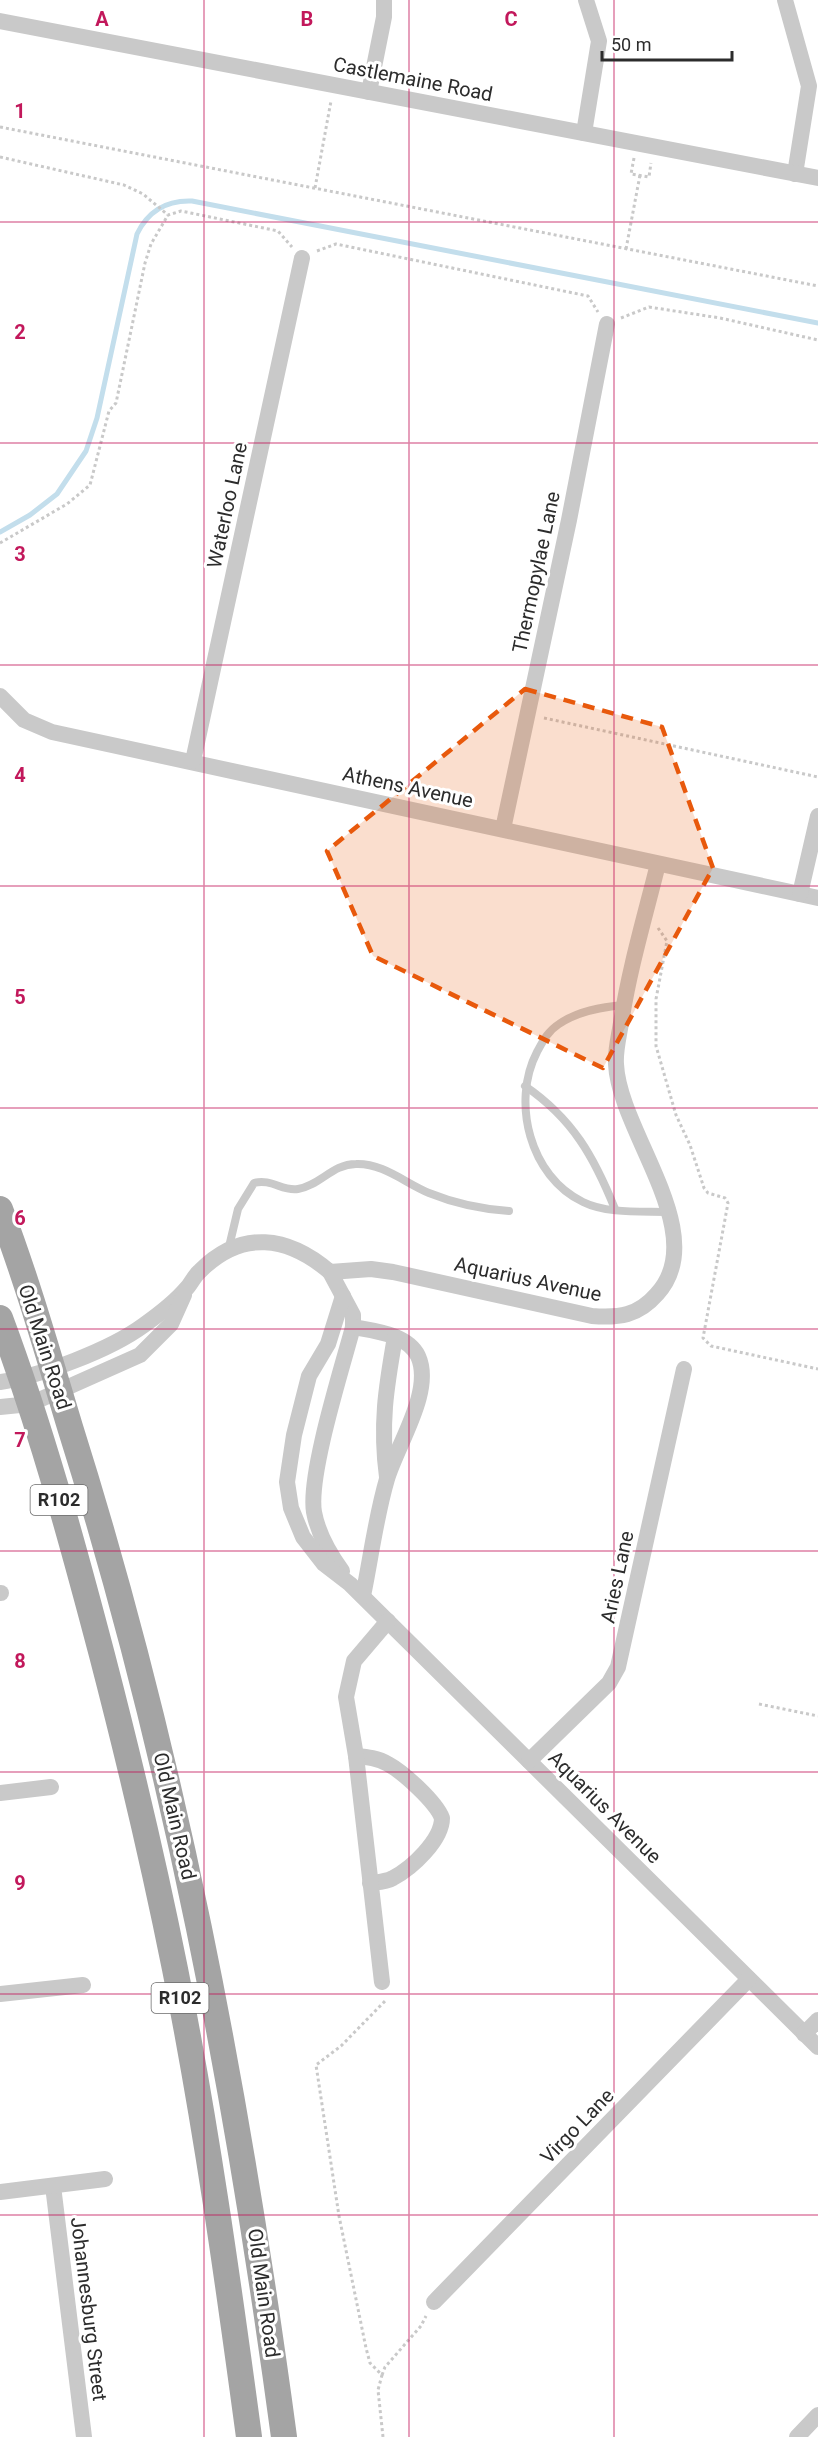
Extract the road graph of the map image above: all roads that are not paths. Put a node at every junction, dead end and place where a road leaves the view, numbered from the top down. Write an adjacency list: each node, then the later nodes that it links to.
1 (384, 0): 5 (street)
2 (586, 0): 6 (street)
3 (785, 0): 7 (street)
4 (0, 21): 5 (street, Castlemaine Road)
5 (369, 92): 6 (street, Castlemaine Road)
6 (584, 133): 7 (street, Castlemaine Road)
7 (795, 174): 8 (street, Castlemaine Road)
8 (818, 178)
9 (302, 258): 12 (street, Waterloo Lane)
10 (607, 324): 14 (street, Thermopylae Lane)
11 (0, 696): 12 (street, Athens Avenue)
12 (193, 761): 14 (street, Athens Avenue)
13 (818, 816): 16 (street)
14 (502, 829): 15 (street, Athens Avenue)
15 (658, 864): 16 (street, Athens Avenue); 18 (street, Aquarius Avenue)
16 (800, 894): 17 (street, Athens Avenue)
17 (818, 898)
18 (624, 1005): 19 (lane); 23 (street, Aquarius Avenue)
19 (525, 1086): 21 (lane); 21 (lane)
20 (0, 1209): 31 (main road, Old Main Road / R102)
21 (615, 1209): 23 (lane)
22 (509, 1211): 24 (lane)
23 (669, 1212): 25 (street, Aquarius Avenue)
24 (228, 1251): 25 (street); 26 (street)
25 (330, 1272): 27 (street)
26 (185, 1291): 31 (street); 34 (street)
27 (343, 1296): 29 (street); 38 (street, Aquarius Avenue)
28 (0, 1318): 33 (main road, Old Main Road / R102)
29 (353, 1327): 30 (street); 38 (street, Aquarius Avenue)
30 (395, 1337): 37 (street); 37 (street)
31 (52, 1367): 33 (street); 34 (main road, Old Main Road / R102)
32 (684, 1369): 42 (street, Aries Lane)
33 (11, 1380): 35 (main road, Old Main Road / R102)
34 (59, 1392): 35 (street); 60 (main road, Old Main Road / R102)
35 (30, 1404): 36 (street); 59 (main road, Old Main Road / R102)
36 (0, 1407)
37 (387, 1478): 39 (street)
38 (350, 1584): 39 (street, Aquarius Avenue)
39 (363, 1596): 40 (street, Aquarius Avenue)
40 (388, 1621): 41 (street); 42 (street, Aquarius Avenue)
41 (356, 1756): 45 (street); 45 (street)
42 (530, 1761): 46 (street, Aquarius Avenue)
43 (51, 1787): 44 (street)
44 (0, 1793)
45 (370, 1883): 47 (street)
46 (749, 1979): 51 (street, Aquarius Avenue); 56 (street, Virgo Lane)
47 (382, 1982)
48 (83, 1985): 49 (street)
49 (0, 1994)
50 (818, 2020): 51 (street)
51 (804, 2034): 52 (street, Aquarius Avenue)
52 (818, 2047)
53 (105, 2179): 54 (street)
54 (52, 2186): 55 (street); 58 (street, Johannesburg Street)
55 (0, 2192)
56 (434, 2302)
57 (818, 2415): 61 (street)
58 (84, 2437)
59 (249, 2437)
60 (284, 2437)
61 (797, 2437)

